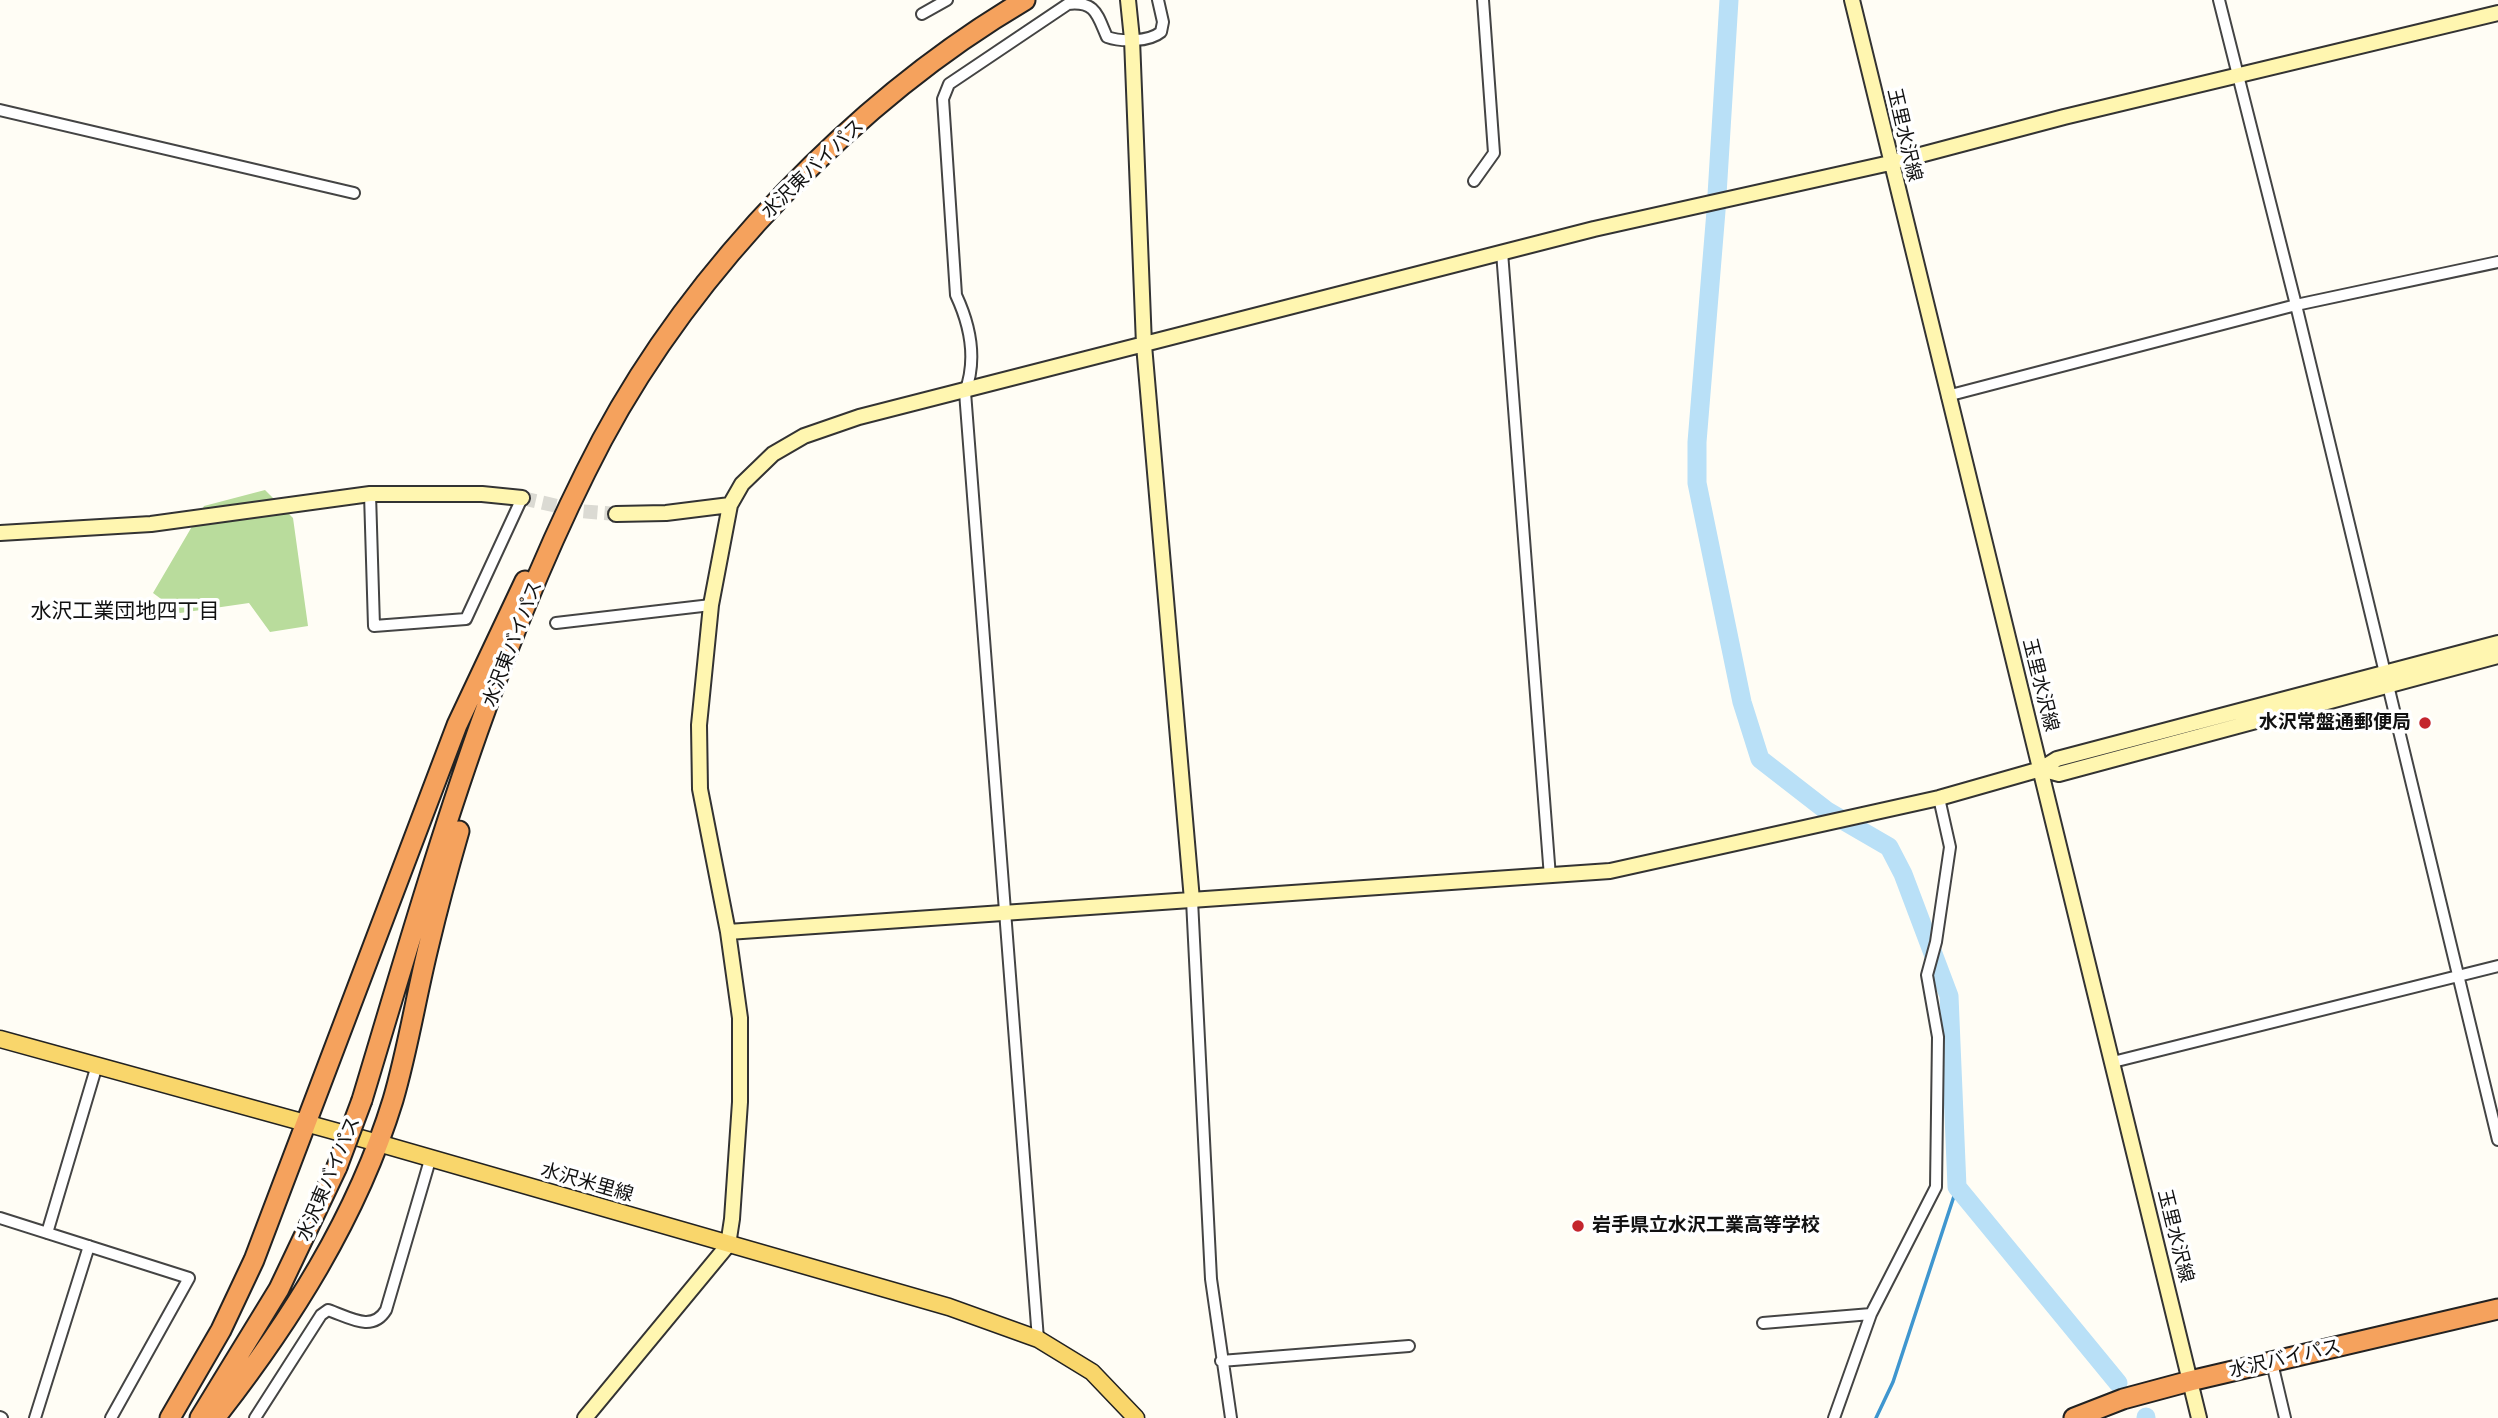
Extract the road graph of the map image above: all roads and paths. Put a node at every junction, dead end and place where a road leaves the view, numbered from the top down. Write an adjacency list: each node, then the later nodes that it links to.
1 (947, 0): 8 (street)
2 (1025, 0): 22 (highway, 水沢東バイパス)
3 (1128, 0): 10 (street)
4 (1158, 0): 10 (street)
5 (1483, 0): 14 (street)
6 (1852, 0): 13 (street, 玉里水沢線)
7 (2219, 0): 11 (street)
8 (922, 13)
9 (2498, 13): 11 (street)
10 (1132, 39): 19 (street); 20 (street)
11 (2238, 74): 13 (street); 18 (street)
12 (0, 110): 15 (street)
13 (1890, 163): 16 (street); 21 (street, 玉里水沢線)
14 (1474, 181)
15 (354, 193)
16 (1502, 253): 19 (street); 36 (street)
17 (2498, 262): 18 (street)
18 (2296, 305): 21 (street); 33 (street)
19 (1144, 345): 20 (street); 37 (street)
20 (965, 391): 25 (street); 38 (street)
21 (1947, 396): 34 (street, 玉里水沢線)
22 (603, 439): 32 (highway, 水沢東バイパス); 45 (highway)
23 (370, 494): 24 (street); 24 (street); 27 (street)
24 (522, 498)
25 (730, 505): 26 (street); 28 (street)
26 (616, 514)
27 (0, 533)
28 (711, 605): 29 (street); 39 (street)
29 (556, 623)
30 (2498, 643): 33 (street)
31 (2498, 656): 33 (street)
32 (503, 668): 47 (highway); 64 (highway, 水沢東バイパス, bridge)
33 (2387, 678): 34 (street); 41 (street)
34 (2041, 769): 35 (street); 43 (street, 玉里水沢線)
35 (1939, 798): 36 (street); 54 (street)
36 (1550, 877): 37 (street)
37 (1192, 900): 38 (street); 58 (street)
38 (1005, 914): 39 (street); 56 (street)
39 (729, 932): 51 (street)
40 (2498, 966): 41 (street)
41 (2458, 976): 43 (street); 46 (street)
42 (0, 1039): 44 (main road, 水沢米里線)
43 (2113, 1062): 60 (street, 玉里水沢線)
44 (97, 1065): 45 (main road, 水沢米里線); 50 (street)
45 (305, 1122): 47 (main road, 水沢米里線); 63 (highway)
46 (2498, 1140)
47 (378, 1143): 48 (main road, 水沢米里線); 65 (highway)
48 (430, 1160): 51 (main road, 水沢米里線); 66 (street)
49 (0, 1218): 50 (street)
50 (47, 1233): 52 (street)
51 (728, 1245): 56 (main road, 水沢米里線); 67 (street)
52 (89, 1246): 61 (street); 62 (street)
53 (2498, 1309): 59 (highway, 水沢バイパス)
54 (1871, 1314): 55 (street); 70 (street)
55 (1763, 1323)
56 (1038, 1339): 68 (main road, 水沢米里線)
57 (1409, 1346): 58 (street)
58 (1221, 1361): 69 (street)
59 (2272, 1363): 60 (highway, 水沢バイパス); 73 (street)
60 (2190, 1381): 71 (highway, 水沢バイパス); 72 (street, 玉里水沢線)
61 (35, 1418)
62 (111, 1418)
63 (170, 1418)
64 (200, 1418)
65 (215, 1418)
66 (255, 1418)
67 (585, 1418)
68 (1136, 1418)
69 (1231, 1418)
70 (1834, 1418)
71 (2074, 1418)
72 (2199, 1418)
73 (2285, 1418)

